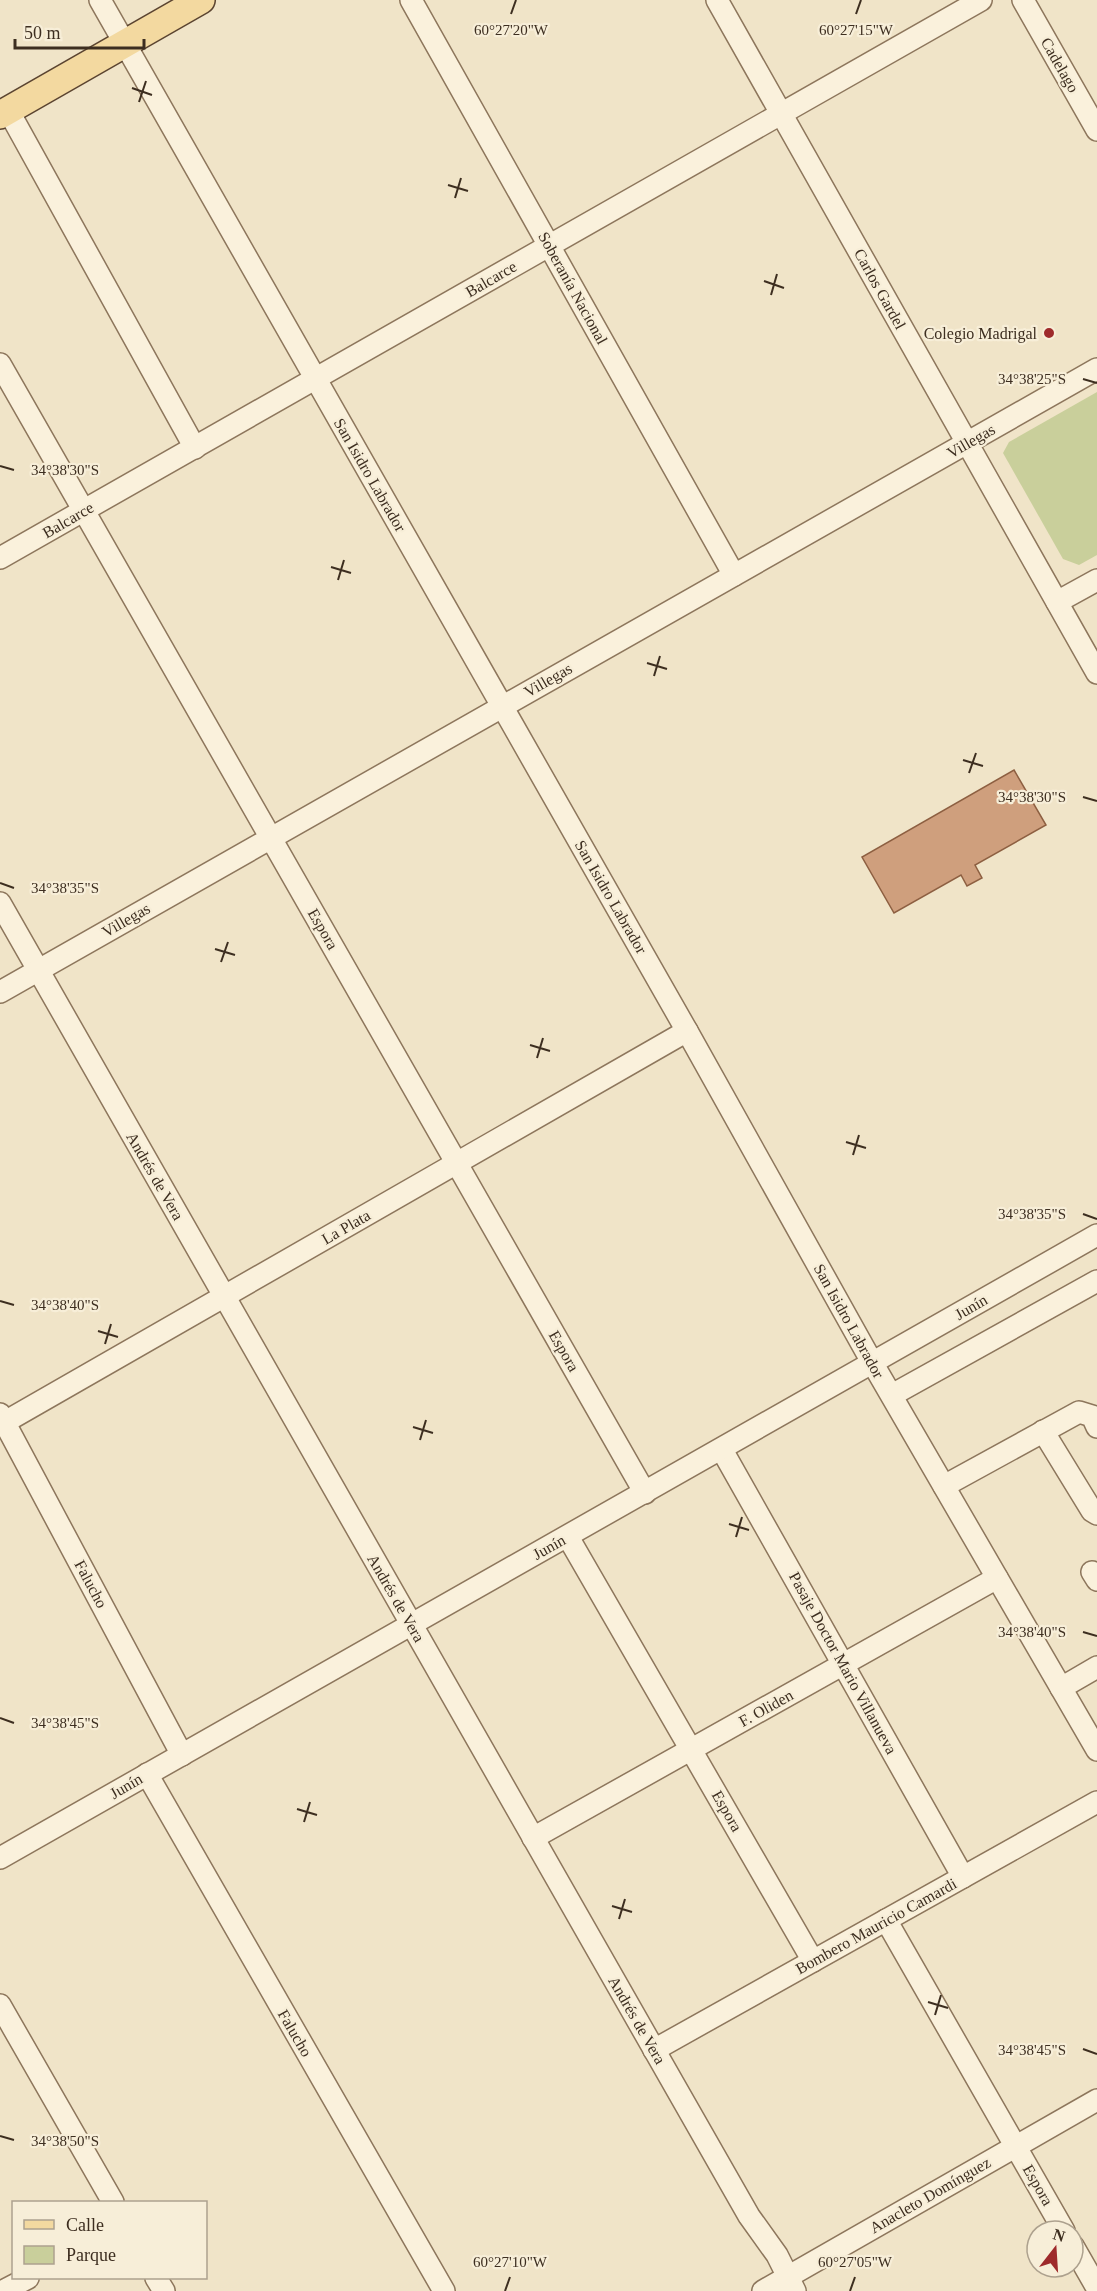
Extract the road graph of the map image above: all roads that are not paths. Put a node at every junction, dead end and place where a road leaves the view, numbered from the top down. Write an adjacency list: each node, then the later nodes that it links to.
1 (100, 0): 7 (street, San Isidro Labrador)
2 (201, 0): 7 (main road)
3 (411, 0): 11 (street, Soberanía Nacional)
4 (717, 0): 9 (street, Carlos Gardel)
5 (981, 0): 9 (street, Balcarce)
6 (1023, 0): 10 (street, Cadelago)
7 (125, 44): 8 (main road); 14 (street, San Isidro Labrador)
8 (4, 112): 16 (street)
9 (781, 114): 11 (street, Balcarce); 15 (street, Carlos Gardel)
10 (1097, 130)
11 (549, 246): 14 (street, Balcarce); 19 (street, Soberanía Nacional)
12 (0, 364): 17 (street, Espora)
13 (1097, 369): 15 (street, Villegas)
14 (315, 379): 16 (street, Balcarce); 23 (street, San Isidro Labrador)
15 (967, 443): 19 (street, Villegas); 21 (street, Carlos Gardel)
16 (195, 448): 17 (street, Balcarce)
17 (84, 511): 18 (street, Balcarce); 24 (street, Espora)
18 (0, 558)
19 (735, 575): 23 (street, Villegas)
20 (1097, 580): 21 (street)
21 (1057, 602): 22 (street, Carlos Gardel)
22 (1097, 673)
23 (502, 707): 24 (street, Villegas); 28 (street, San Isidro Labrador)
24 (271, 838): 26 (street, Villegas); 29 (street, Espora)
25 (0, 903): 26 (street, Andrés de Vera)
26 (38, 970): 27 (street, Villegas); 32 (street, Andrés de Vera)
27 (0, 992)
28 (687, 1031): 29 (street, La Plata); 33 (street, San Isidro Labrador)
29 (457, 1163): 32 (street, La Plata); 40 (street, Espora)
30 (1097, 1235): 33 (street, Junín)
31 (1097, 1281): 34 (street)
32 (224, 1296): 35 (street, La Plata); 44 (street, Andrés de Vera)
33 (873, 1364): 34 (street, San Isidro Labrador); 38 (street, Junín)
34 (892, 1395): 39 (street, San Isidro Labrador)
35 (3, 1418): 50 (street, Falucho)
36 (1097, 1427): 37 (street)
37 (1043, 1431): 39 (street); 41 (street)
38 (722, 1450): 40 (street, Junín); 45 (street, Pasaje Doctor Mario Villanueva)
39 (944, 1486): 43 (street, San Isidro Labrador)
40 (645, 1493): 42 (street, Junín)
41 (1097, 1514)
42 (568, 1537): 44 (street, Junín); 48 (street, Espora)
43 (997, 1578): 45 (street, F. Oliden); 47 (street, San Isidro Labrador)
44 (411, 1624): 50 (street, Junín); 53 (street, Andrés de Vera)
45 (843, 1664): 48 (street, F. Oliden); 55 (street, Pasaje Doctor Mario Villanueva)
46 (1097, 1667): 47 (street)
47 (1061, 1688): 49 (street, San Isidro Labrador)
48 (691, 1750): 53 (street, F. Oliden); 57 (street, Espora)
49 (1097, 1750)
50 (182, 1755): 51 (street, Junín)
51 (147, 1774): 54 (street, Junín); 69 (street, Falucho)
52 (1097, 1802): 55 (street, Bombero Mauricio Camardi)
53 (533, 1838): 59 (street, Andrés de Vera)
54 (0, 1858)
55 (963, 1877): 56 (street, Bombero Mauricio Camardi)
56 (886, 1920): 57 (street, Bombero Mauricio Camardi); 61 (street, Espora)
57 (813, 1961): 59 (street, Bombero Mauricio Camardi)
58 (0, 2005): 62 (street)
59 (654, 2050): 66 (street, Andrés de Vera)
60 (1097, 2100): 61 (street, Anacleto Domínguez)
61 (1015, 2146): 63 (street, Espora); 66 (street, Anacleto Domínguez)
62 (112, 2201)
63 (1057, 2219)
64 (1085, 2267): 67 (street)
65 (24, 2279): 68 (street)
66 (791, 2284): 70 (street, Anacleto Domínguez)
67 (1097, 2288)
68 (3, 2291)
69 (444, 2291)
70 (763, 2291)

